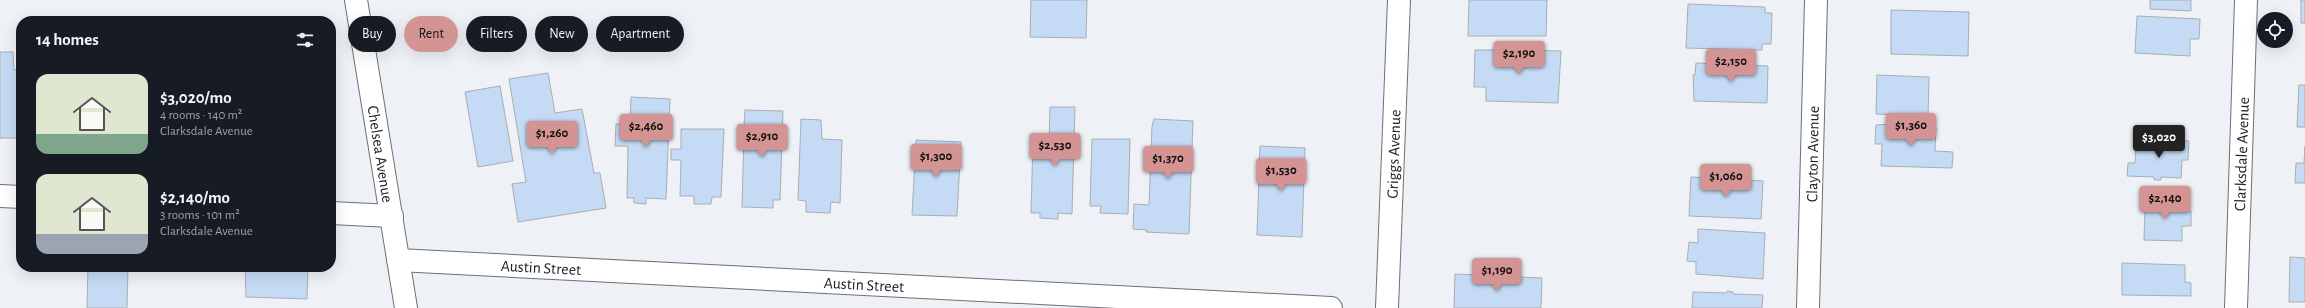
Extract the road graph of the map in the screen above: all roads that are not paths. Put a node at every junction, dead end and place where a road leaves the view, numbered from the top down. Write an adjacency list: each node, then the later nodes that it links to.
1 (356, 0): 8 (street, Chelsea Avenue)
2 (1399, 0): 12 (street, Griggs Avenue)
3 (1816, 0): 13 (street, Clayton Avenue)
4 (2246, 0): 14 (street, Clarksdale Avenue)
5 (0, 196): 6 (street)
6 (16, 197)
7 (336, 213): 8 (street)
8 (392, 216): 9 (street, Chelsea Avenue)
9 (398, 260): 10 (street, Chelsea Avenue); 11 (street, Austin Street)
10 (406, 308)
11 (1331, 308)
12 (1387, 308)
13 (1808, 308)
14 (2236, 308)

